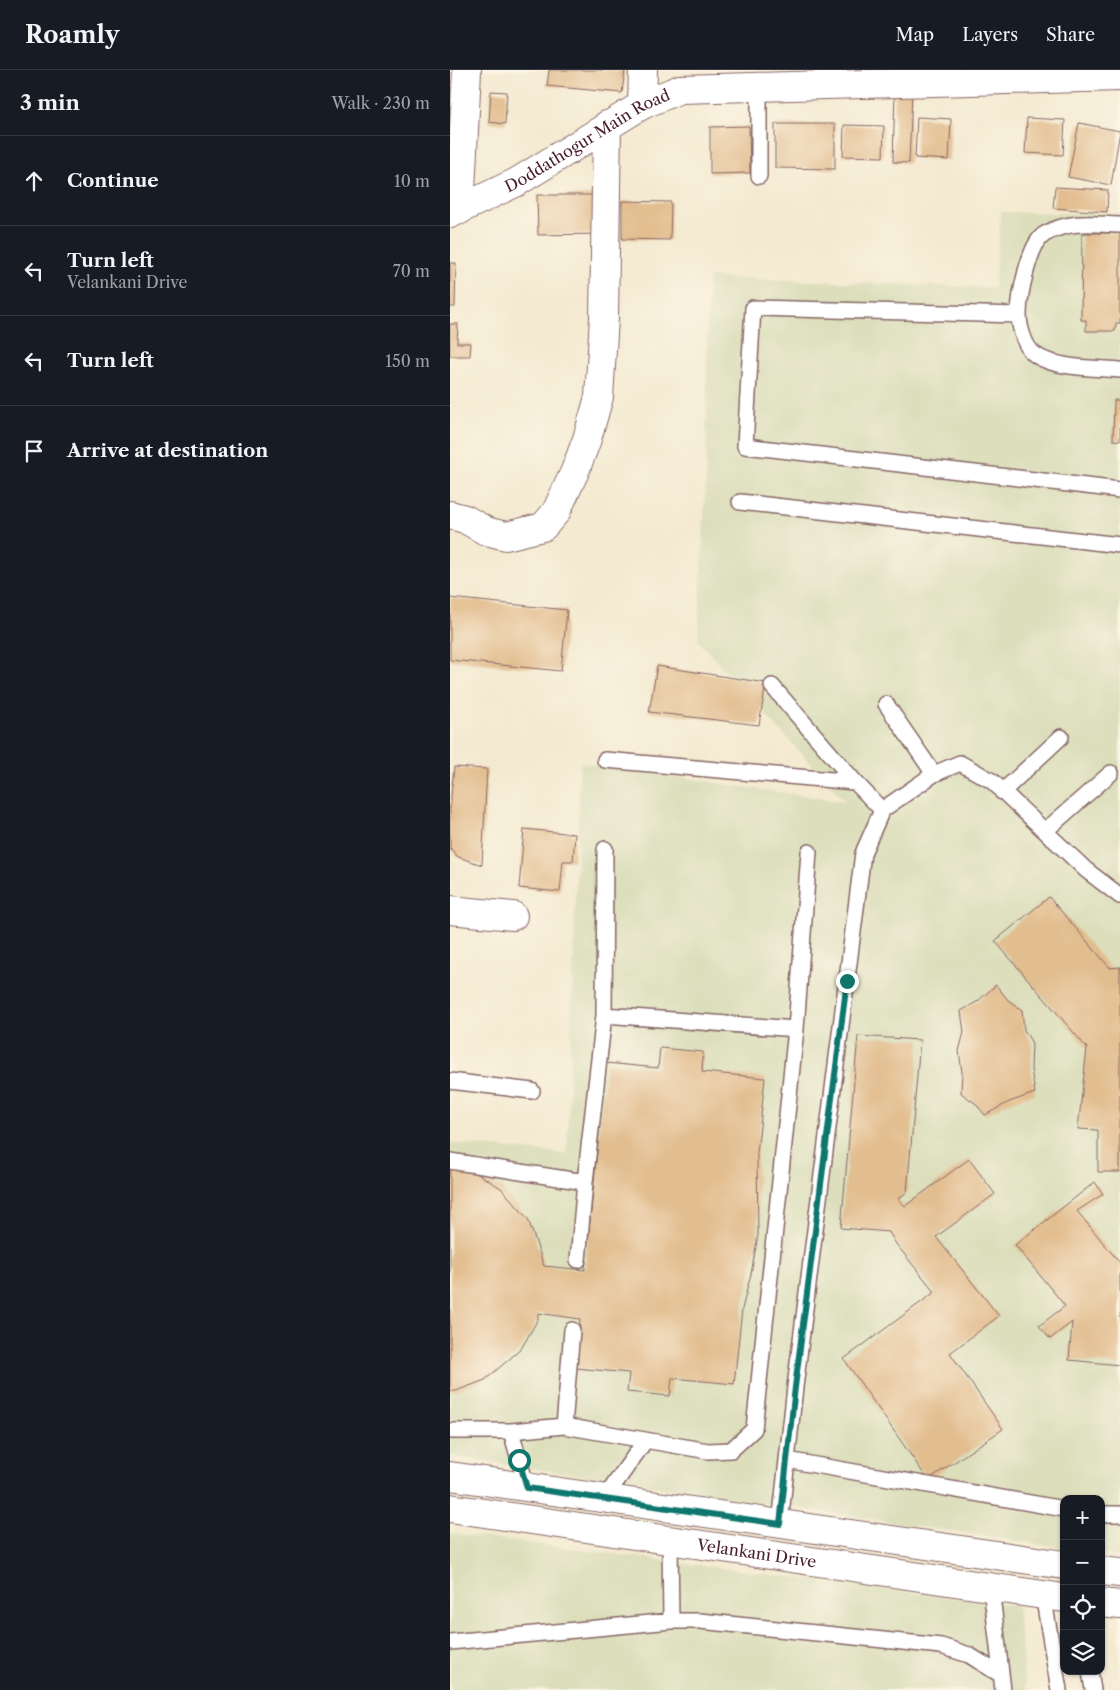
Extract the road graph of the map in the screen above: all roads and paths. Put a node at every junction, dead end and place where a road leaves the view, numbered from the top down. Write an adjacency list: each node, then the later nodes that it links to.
1 (467, 70): 10 (street)
2 (644, 70): 7 (street)
3 (997, 75): 4 (street, Doddathogur Main Road); 5 (street, Doddathogur Main Road)
4 (1114, 75)
5 (843, 77): 6 (street, Doddathogur Main Road)
6 (774, 81): 7 (street, Doddathogur Main Road); 9 (lane)
7 (642, 105): 8 (street, Doddathogur Main Road)
8 (607, 125): 10 (street, Doddathogur Main Road); 16 (street)
9 (759, 176)
10 (455, 212)
11 (1120, 225): 12 (lane)
12 (1019, 315): 13 (lane); 14 (lane)
13 (1120, 370)
14 (1120, 490)
15 (740, 502): 17 (lane)
16 (450, 516)
17 (1120, 545)
18 (772, 686): 24 (lane)
19 (886, 704): 23 (lane)
20 (1061, 737): 25 (lane)
21 (605, 760): 24 (lane)
22 (1111, 773): 27 (lane)
23 (934, 774): 25 (lane); 26 (lane)
24 (854, 782): 26 (lane)
25 (1002, 792): 27 (lane)
26 (882, 810): 45 (lane)
27 (1045, 831): 30 (lane)
28 (605, 849): 33 (lane)
29 (809, 852): 34 (lane)
30 (1120, 896)
31 (450, 910): 32 (street)
32 (513, 916)
33 (604, 1015): 34 (lane); 38 (lane)
34 (796, 1029): 44 (lane)
35 (450, 1081): 36 (lane)
36 (532, 1091)
37 (450, 1162): 38 (lane)
38 (585, 1182): 39 (lane)
39 (578, 1260)
40 (572, 1330): 41 (lane)
41 (564, 1426): 43 (lane); 44 (lane)
42 (450, 1431): 43 (lane)
43 (511, 1431): 47 (lane)
44 (645, 1440): 48 (lane)
45 (787, 1460): 50 (lane); 53 (lane)
46 (450, 1476): 47 (street, Velankani Drive)
47 (527, 1488): 48 (street, Velankani Drive)
48 (604, 1499): 53 (street, Velankani Drive)
49 (450, 1508): 54 (street, Velankani Drive)
50 (1060, 1508)
51 (1105, 1514): 52 (lane)
52 (1120, 1514)
53 (780, 1524): 55 (street, Velankani Drive)
54 (670, 1540): 58 (street, Velankani Drive); 62 (lane)
55 (1060, 1564)
56 (1105, 1571): 57 (street)
57 (1120, 1573)
58 (991, 1587): 59 (street, Velankani Drive); 65 (lane)
59 (1053, 1596): 66 (lane)
60 (1105, 1603): 61 (street)
61 (1120, 1605)
62 (671, 1621): 63 (lane); 65 (lane)
63 (450, 1642)
64 (1091, 1675): 67 (lane)
65 (1002, 1683)
66 (1059, 1690)
67 (1093, 1690)

